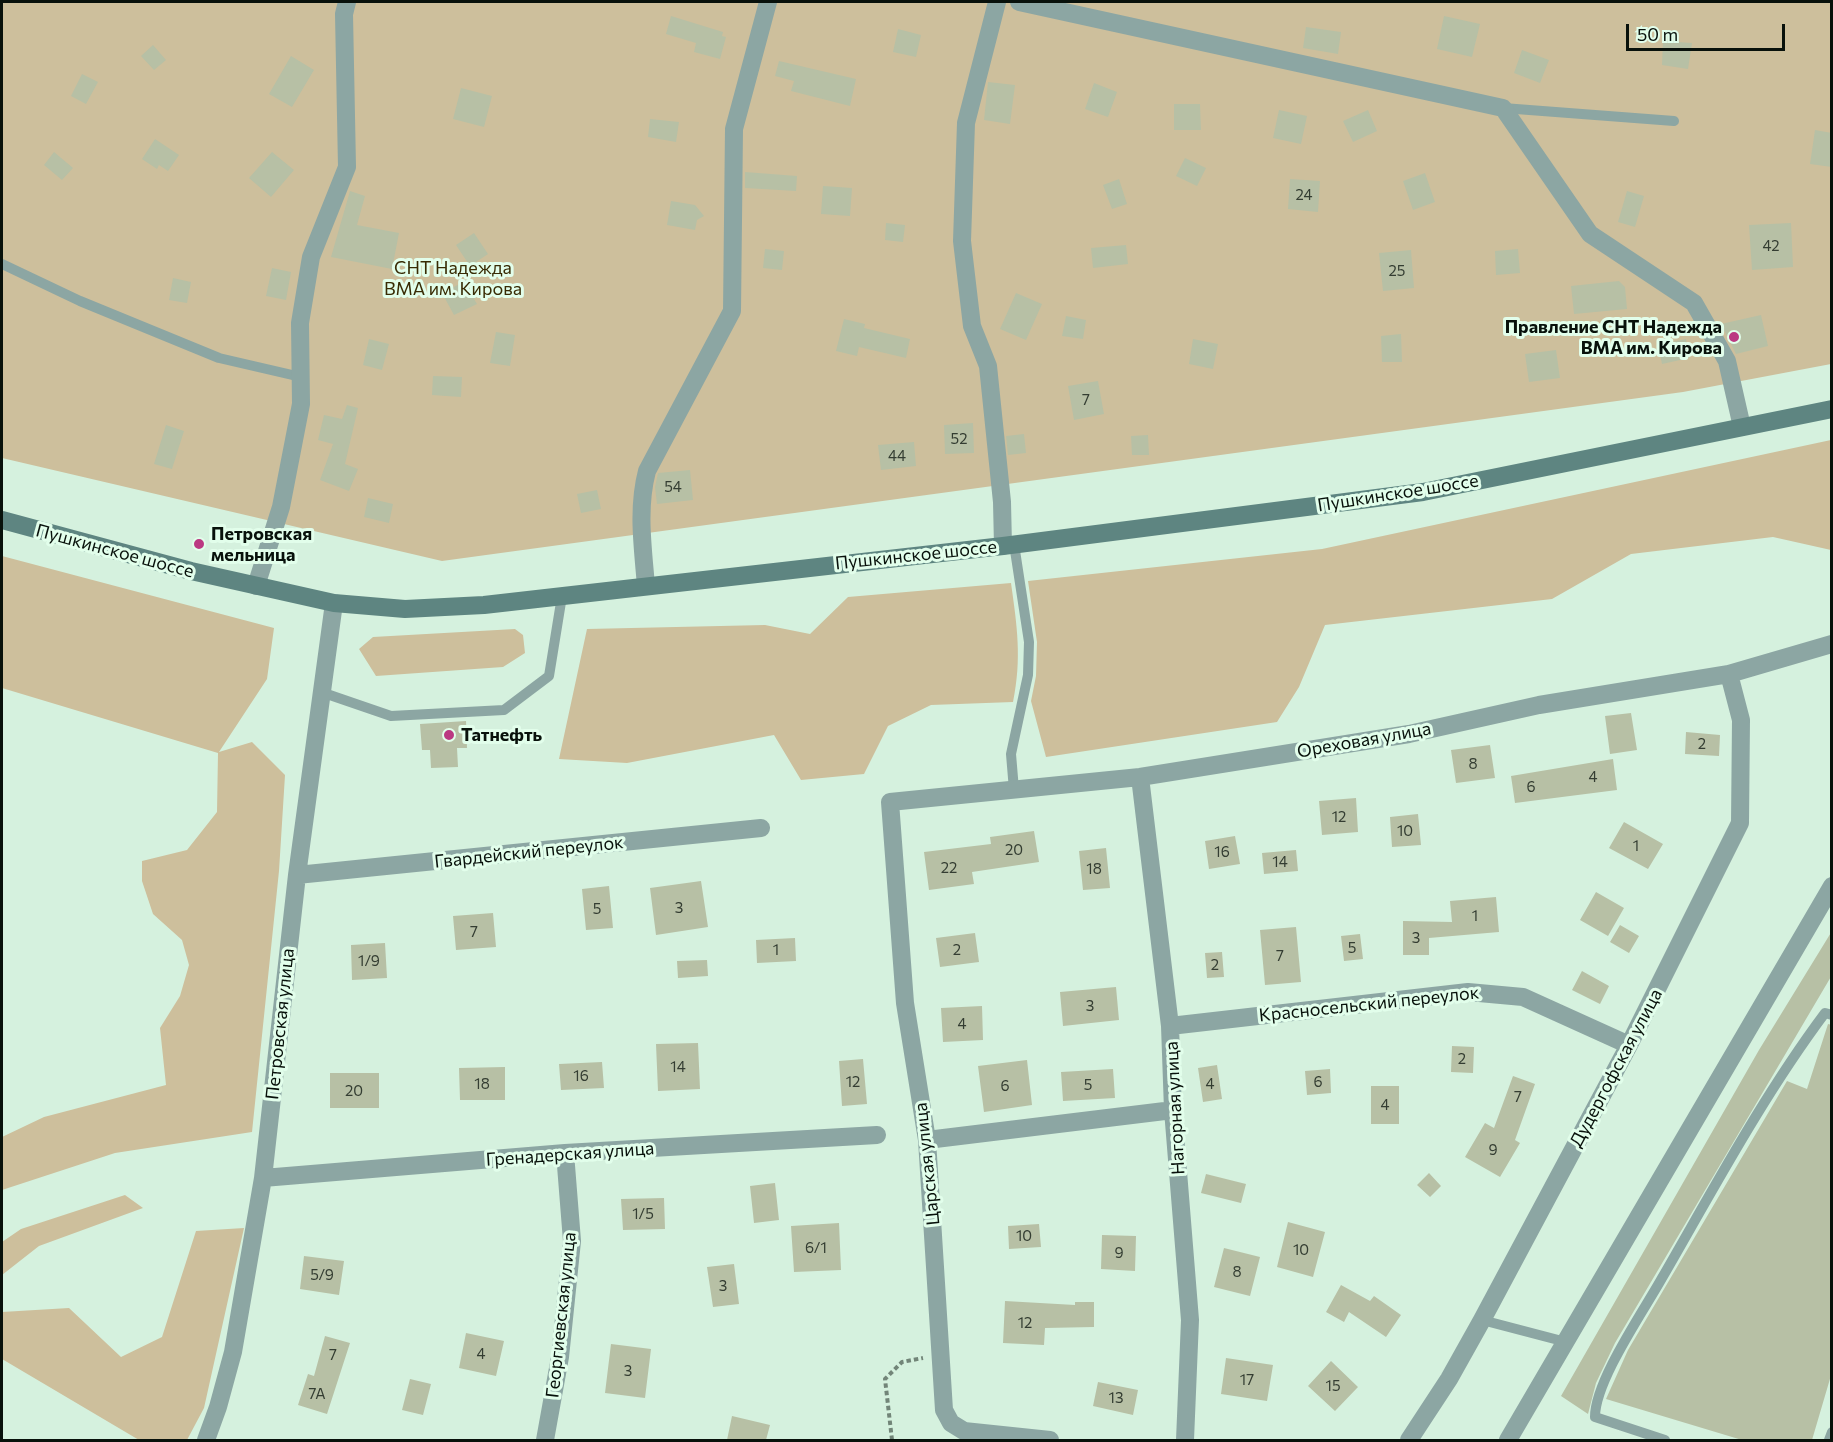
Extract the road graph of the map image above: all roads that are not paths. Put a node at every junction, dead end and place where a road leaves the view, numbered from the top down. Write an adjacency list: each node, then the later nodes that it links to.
1 (347, 2): 8 (street)
2 (768, 2): 14 (street)
3 (997, 2): 12 (street)
4 (1019, 2): 5 (street)
5 (1503, 108): 6 (lane); 10 (street)
6 (1674, 121)
7 (2, 264): 8 (lane)
8 (301, 377): 13 (street)
9 (1832, 410): 10 (main road, Пушкинское шоссе)
10 (1742, 427): 12 (main road, Пушкинское шоссе)
11 (2, 520): 13 (main road, Пушкинское шоссе)
12 (1009, 545): 14 (main road, Пушкинское шоссе); 21 (lane)
13 (256, 586): 16 (main road, Пушкинское шоссе)
14 (646, 586): 15 (main road, Пушкинское шоссе)
15 (562, 596): 16 (main road, Пушкинское шоссе); 19 (lane)
16 (334, 603): 19 (street, Петровская улица)
17 (1832, 644): 18 (street, Ореховая улица)
18 (1729, 674): 20 (street, Ореховая улица); 28 (street, Дудергофская улица)
19 (321, 692): 24 (street, Петровская улица)
20 (1140, 777): 21 (street, Ореховая улица); 27 (street, Нагорная улица)
21 (1014, 790): 22 (street, Ореховая улица)
22 (890, 802): 31 (street, Царская улица)
23 (761, 828): 24 (street, Гвардейский переулок)
24 (297, 875): 33 (street, Петровская улица)
25 (1832, 886): 35 (street)
26 (1832, 1015): 43 (lane)
27 (1170, 1026): 28 (street, Красносельский переулок); 29 (street, Нагорная улица)
28 (1629, 1045): 34 (street, Дудергофская улица)
29 (1173, 1110): 31 (street); 40 (street, Нагорная улица)
30 (877, 1135): 32 (street, Гренадерская улица)
31 (927, 1140): 39 (street, Царская улица)
32 (565, 1153): 33 (street, Гренадерская улица); 38 (street, Георгиевская улица)
33 (263, 1178): 37 (street, Петровская улица)
34 (1482, 1320): 35 (lane); 41 (street, Дудергофская улица)
35 (1566, 1342): 42 (street)
36 (1832, 1432): 44 (lane)
37 (206, 1440)
38 (545, 1440)
39 (1050, 1440)
40 (1185, 1440)
41 (1409, 1440)
42 (1510, 1440)
43 (1665, 1440)
44 (1829, 1440)

